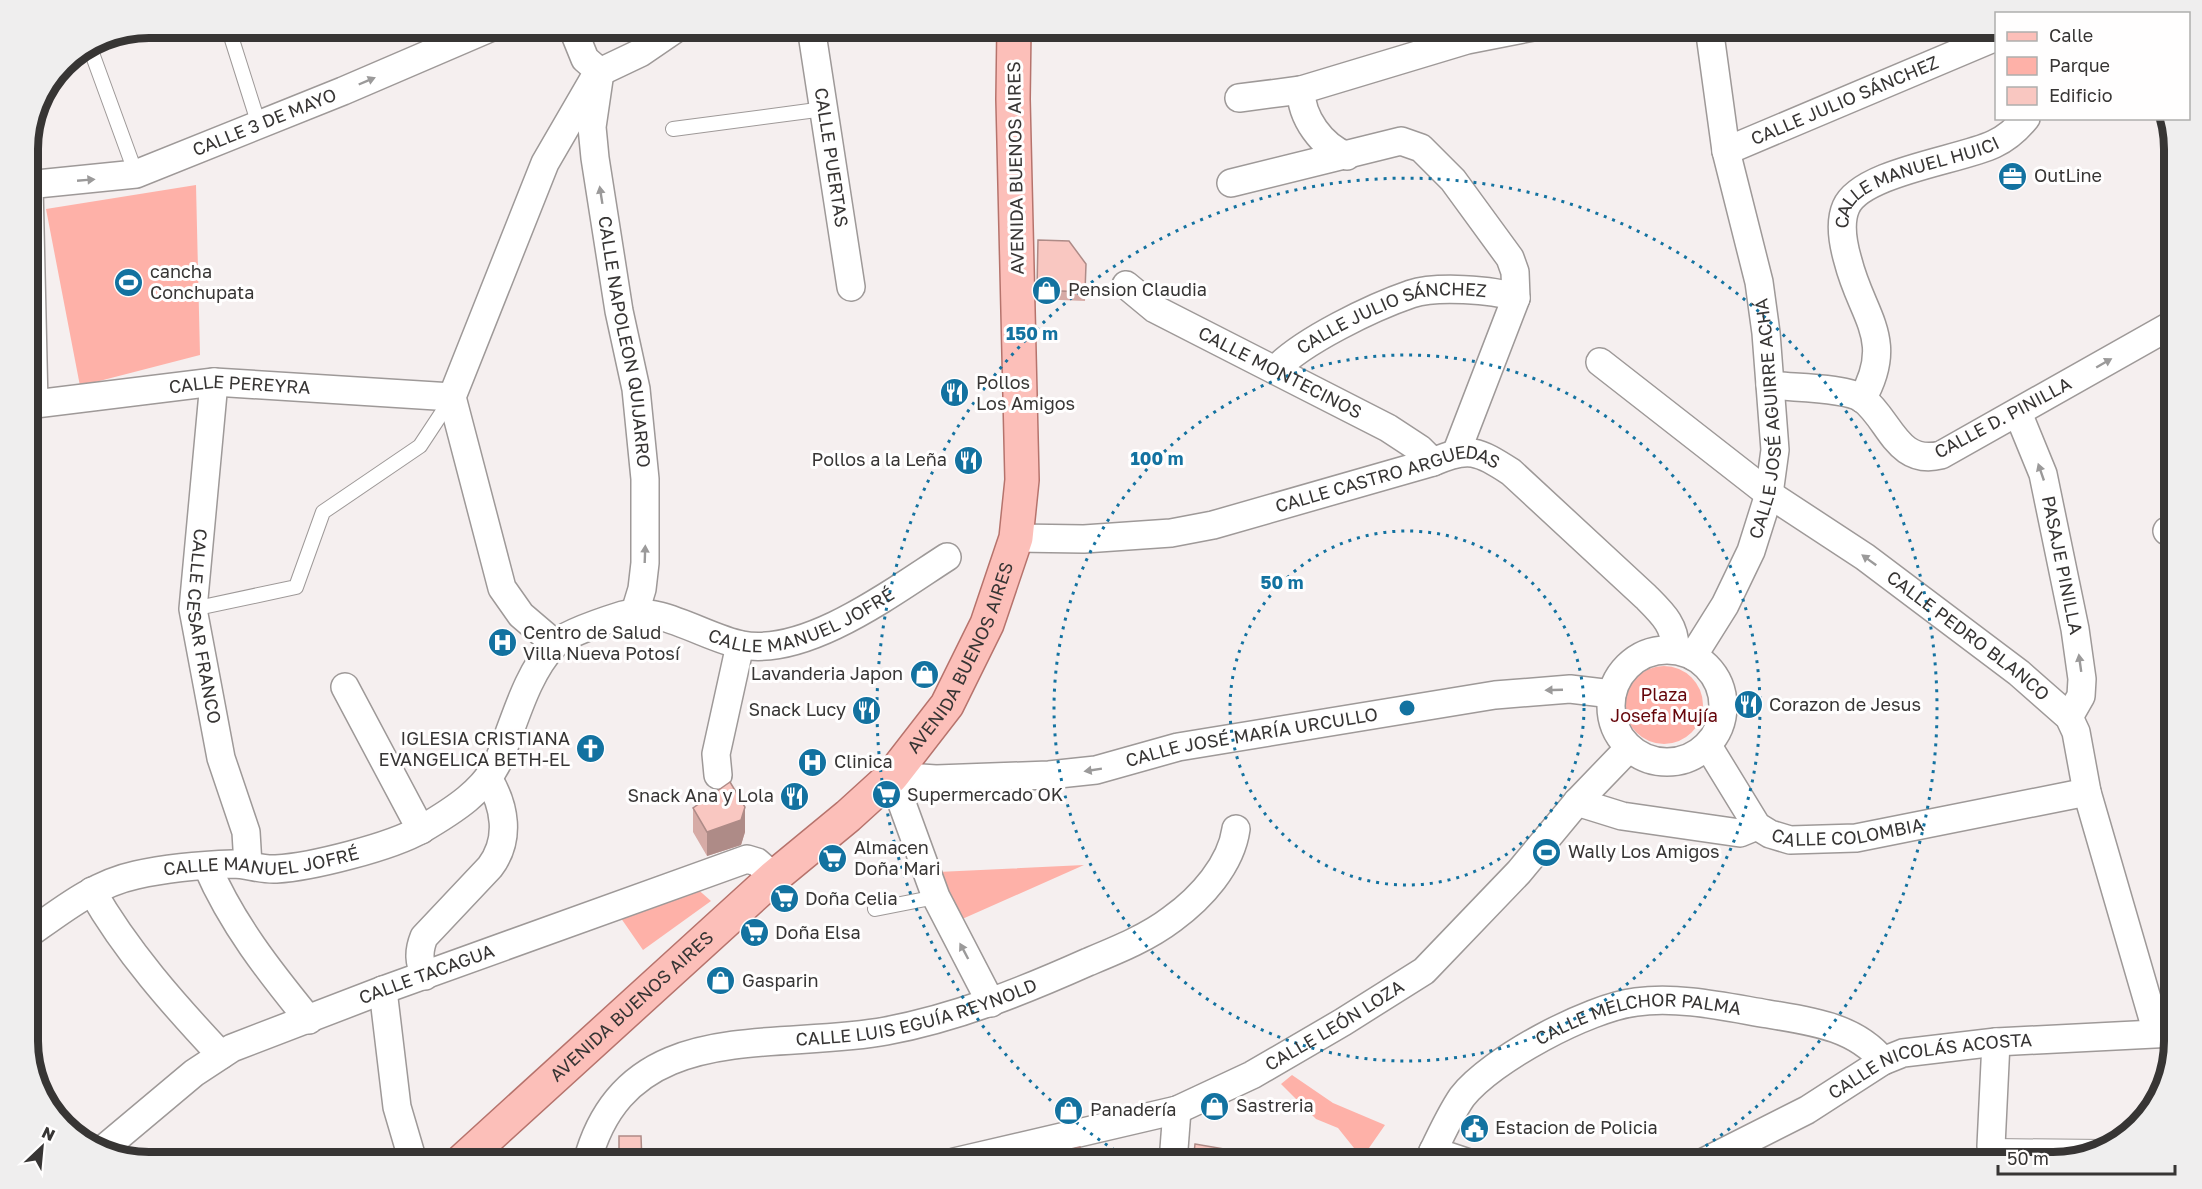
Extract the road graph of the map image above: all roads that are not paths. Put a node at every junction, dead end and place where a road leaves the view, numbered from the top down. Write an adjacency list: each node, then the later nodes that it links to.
1 (231, 38): 16 (lane)
2 (466, 38): 16 (street, CALLE 3 DE MAYO, one-way to 2)
3 (576, 38): 11 (street)
4 (662, 38): 11 (street)
5 (813, 38): 14 (street, CALLE PUERTAS)
6 (1014, 38): 38 (main road, AVENIDA BUENOS AIRES)
7 (1477, 38): 12 (street)
8 (1711, 38): 18 (street, CALLE JOSÉ AGUIRRE ACHÁ)
9 (1994, 38): 18 (street, CALLE JULIO SÁNCHEZ)
10 (91, 53): 20 (lane)
11 (600, 72): 31 (street); 41 (street, CALLE NAPOLEON QUIJARRO, one-way to 11)
12 (1301, 90): 13 (street); 19 (street)
13 (1239, 99)
14 (824, 109): 17 (lane); 24 (street, CALLE PUERTAS)
15 (2024, 120): 32 (street, CALLE MANUEL HUICI)
16 (259, 125): 20 (street, CALLE 3 DE MAYO)
17 (673, 129)
18 (1726, 151): 30 (street, CALLE JOSÉ AGUIRRE ACHÁ)
19 (1347, 156): 21 (street); 25 (street)
20 (136, 174): 22 (street, CALLE 3 DE MAYO, one-way to 20)
21 (1231, 183)
22 (38, 184)
23 (1125, 285): 28 (street, CALLE MONTECINOS)
24 (851, 288)
25 (1516, 298): 28 (street, CALLE JULIO SÁNCHEZ); 35 (street)
26 (2164, 329): 34 (street, CALLE D. PINILLA, one-way to 26)
27 (1600, 362): 37 (street, CALLE PEDRO BLANCO)
28 (1275, 370): 36 (street, CALLE MONTECINOS)
29 (214, 382): 31 (street, CALLE PEREYRA); 33 (street, CALLE PEREYRA); 40 (street, CALLE CESAR FRANCO)
30 (1770, 385): 32 (street); 37 (street, CALLE JOSÉ AGUIRRE ACHÁ)
31 (452, 398): 40 (lane); 42 (street)
32 (1862, 399): 34 (street, CALLE D. PINILLA)
33 (38, 404)
34 (2018, 413): 47 (street, PASAJE PINILLA, one-way to 34)
35 (1457, 451): 36 (street, CALLE CASTRO ARGUEDAS); 44 (street, CALLE CASTRO ARGUEDAS)
36 (1433, 462): 38 (street, CALLE CASTRO ARGUEDAS)
37 (1769, 494): 44 (street, CALLE JOSÉ AGUIRRE ACHÁ); 47 (street, CALLE PEDRO BLANCO, one-way to 37)
38 (1016, 538): 51 (main road, AVENIDA BUENOS AIRES)
39 (947, 557): 43 (street, CALLE MANUEL JOFRÉ)
40 (193, 609): 58 (street, CALLE CESAR FRANCO)
41 (635, 612): 42 (street); 43 (street, CALLE MANUEL JOFRÉ)
42 (555, 644): 52 (street, CALLE MANUEL JOFRÉ)
43 (740, 645): 50 (street)
44 (1684, 653): 46 (street); 48 (street)
45 (345, 687): 57 (street)
46 (1612, 694): 49 (street); 51 (street, CALLE JOSÉ MARÍA URCULLO, one-way to 51)
47 (2068, 717): 53 (street, CALLE PEDRO BLANCO)
48 (1708, 746): 49 (street); 55 (street)
49 (1629, 748): 54 (street, CALLE LEÓN LOZA)
50 (718, 775)
51 (892, 776): 60 (main road, AVENIDA BUENOS AIRES); 62 (street)
52 (488, 778): 57 (street, CALLE MANUEL JOFRÉ); 65 (street)
53 (2086, 792): 55 (street, CALLE COLOMBIA); 69 (street, CALLE PEDRO BLANCO)
54 (1577, 802): 55 (street, CALLE COLOMBIA); 74 (street, CALLE LEÓN LOZA)
55 (1757, 826)
56 (1236, 828): 67 (street, CALLE LUIS EGUÍA REYNOLD)
57 (421, 830): 58 (street, CALLE MANUEL JOFRÉ)
58 (248, 865): 59 (street, CALLE MANUEL JOFRÉ)
59 (207, 866): 61 (street, CALLE MANUEL JOFRÉ); 68 (street)
60 (774, 878): 65 (street, CALLE TACAGUA); 78 (main road, AVENIDA BUENOS AIRES)
61 (92, 891): 64 (street, CALLE MANUEL JOFRÉ); 72 (street)
62 (936, 897): 63 (lane); 67 (street, one-way to 62)
63 (875, 909)
64 (38, 928)
65 (425, 976): 66 (street, CALLE TACAGUA)
66 (383, 990): 68 (street, CALLE TACAGUA); 77 (street)
67 (991, 1003): 79 (street, CALLE LUIS EGUÍA REYNOLD)
68 (309, 1020): 72 (street, CALLE TACAGUA)
69 (2164, 1027)
70 (2164, 1033): 71 (street, CALLE NICOLÁS ACOSTA)
71 (1996, 1042): 73 (street, CALLE NICOLÁS ACOSTA); 84 (street)
72 (220, 1055): 75 (street, CALLE TACAGUA)
73 (1883, 1061): 82 (street, CALLE MELCHOR PALMA); 83 (street, CALLE NICOLÁS ACOSTA)
74 (1177, 1110): 80 (street, CALLE LEÓN LOZA); 81 (street)
75 (109, 1144)
76 (2080, 1149): 85 (lane)
77 (410, 1152)
78 (472, 1152)
79 (591, 1152)
80 (997, 1152)
81 (1174, 1152)
82 (1434, 1152)
83 (1724, 1152)
84 (1992, 1152)
85 (2024, 1152)

